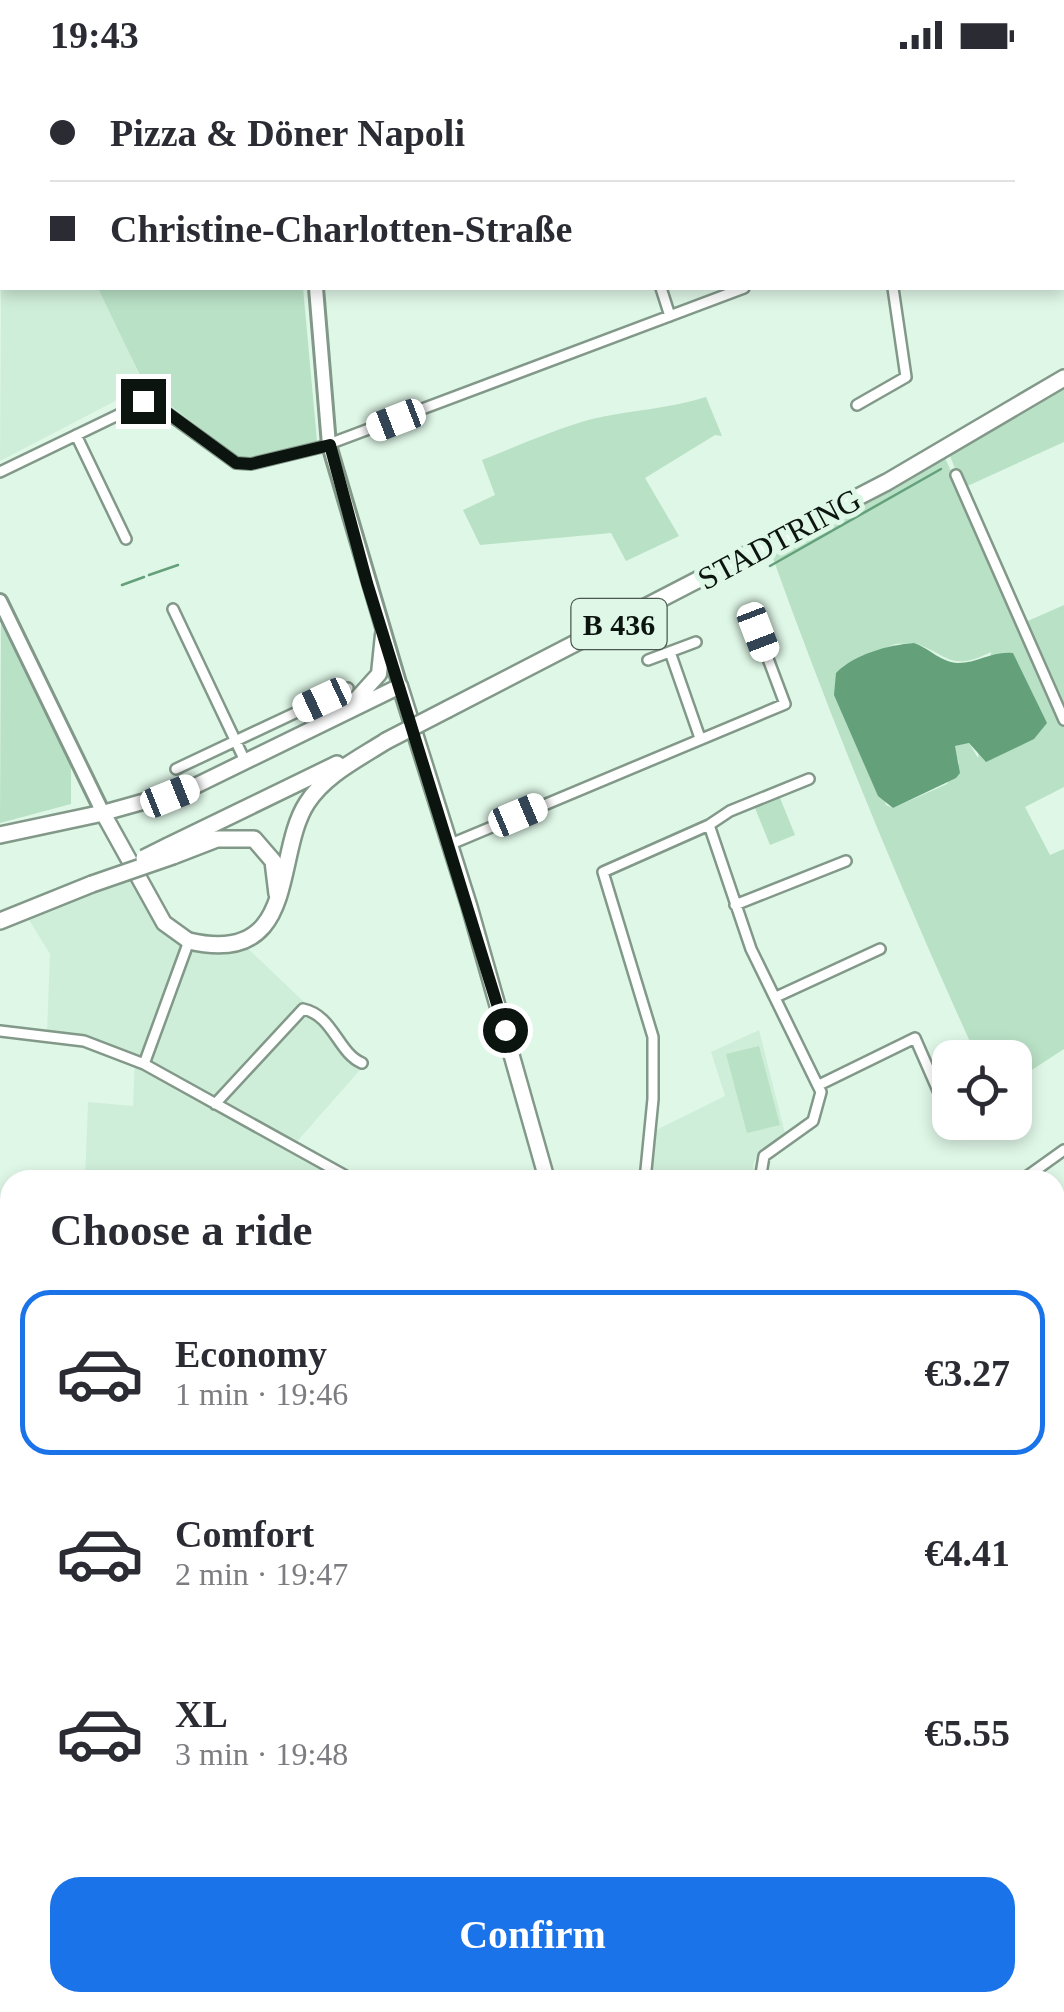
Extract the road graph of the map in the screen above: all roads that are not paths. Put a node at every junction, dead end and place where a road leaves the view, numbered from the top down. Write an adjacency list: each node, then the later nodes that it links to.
1 (316, 290): 9 (main road)
2 (662, 290): 5 (street)
3 (739, 290): 5 (street)
4 (892, 290): 7 (street)
5 (670, 316): 9 (street)
6 (1064, 378): 25 (highway, STADTRING / B 436, bridge)
7 (857, 405)
8 (76, 434): 9 (street); 10 (street); 12 (street)
9 (330, 445): 16 (main road)
10 (0, 472)
11 (956, 475): 22 (street)
12 (126, 538)
13 (0, 602): 30 (main road)
14 (172, 609): 26 (street)
15 (757, 616): 24 (street)
16 (382, 635): 20 (main road); 23 (main road)
17 (696, 642): 18 (street)
18 (670, 652): 19 (street); 24 (street)
19 (648, 660)
20 (400, 686): 23 (main road); 33 (main road)
21 (348, 688): 26 (street)
22 (1064, 720)
23 (322, 726): 27 (main road)
24 (700, 738): 33 (street)
25 (386, 741): 34 (highway, STADTRING / B 436); 37 (highway)
26 (235, 742): 27 (street); 28 (street)
27 (246, 763): 30 (main road)
28 (176, 769)
29 (809, 778): 31 (street)
30 (103, 813): 32 (highway); 39 (main road)
31 (709, 826): 36 (street); 52 (street)
32 (0, 834)
33 (451, 844): 51 (main road)
34 (170, 851): 37 (highway); 38 (highway, bridge)
35 (846, 861): 36 (street)
36 (734, 905): 41 (street)
37 (272, 913): 39 (highway)
38 (0, 920)
39 (189, 942): 45 (street)
40 (880, 949): 41 (street)
41 (776, 997): 47 (street)
42 (0, 1031): 43 (street); 45 (street)
43 (0, 1040)
44 (362, 1063): 48 (street)
45 (144, 1064): 48 (street)
46 (932, 1077): 47 (street)
47 (819, 1084): 53 (street)
48 (215, 1104): 50 (street)
49 (1064, 1150): 54 (street)
50 (335, 1170)
51 (544, 1170)
52 (645, 1170)
53 (762, 1170)
54 (1036, 1170)

